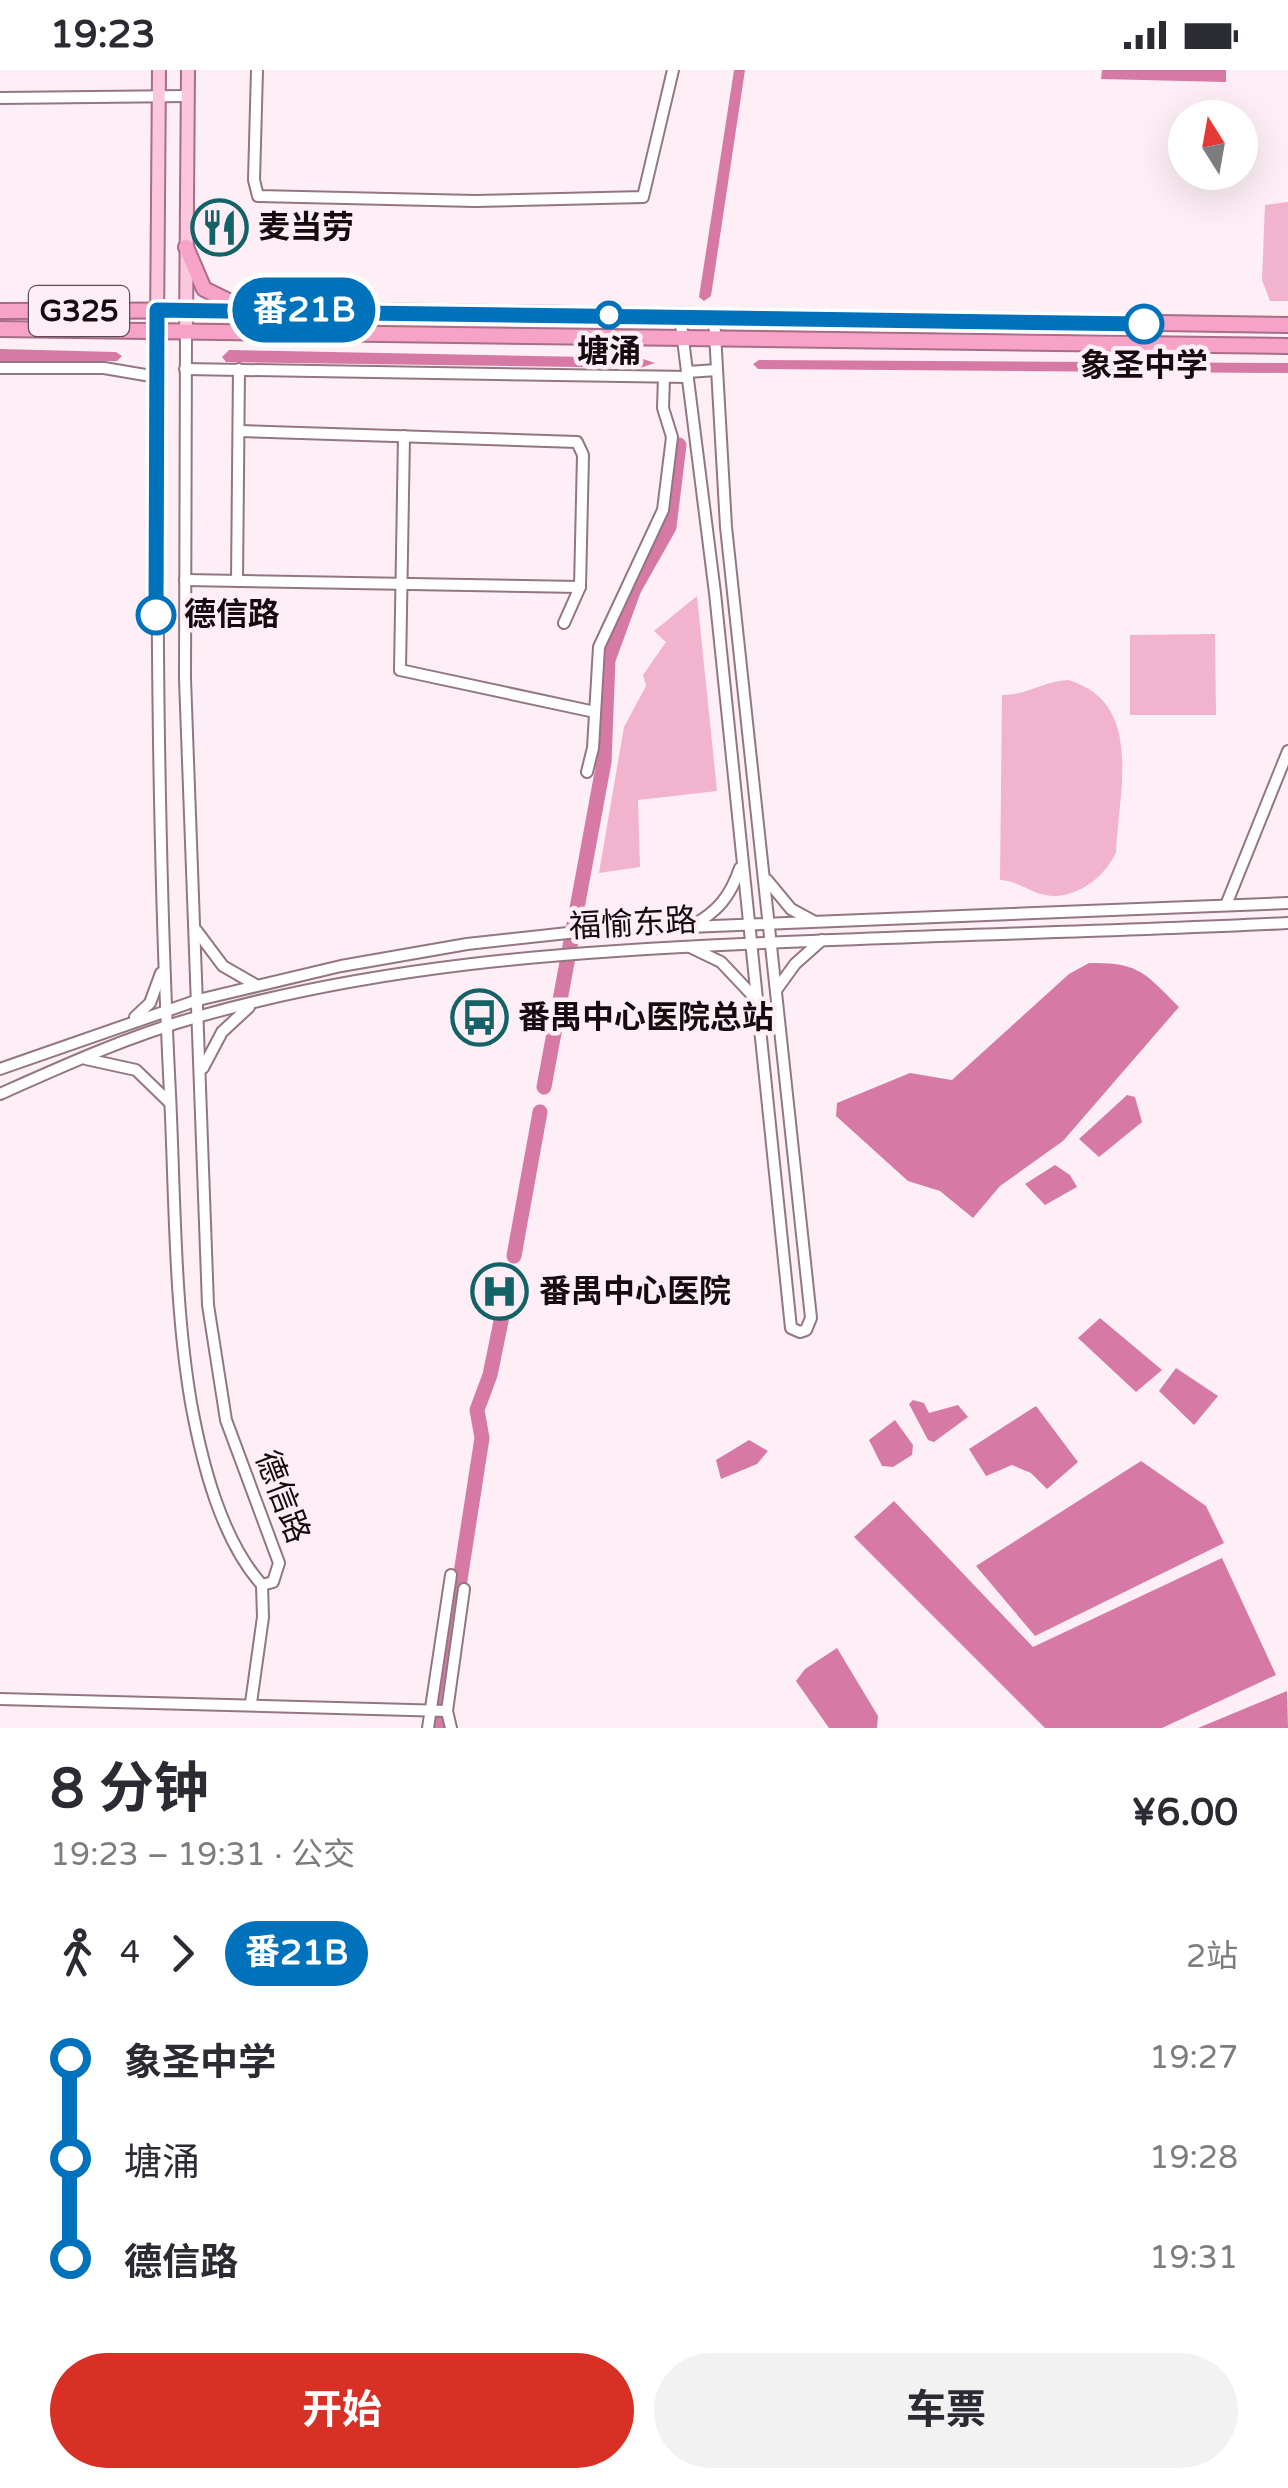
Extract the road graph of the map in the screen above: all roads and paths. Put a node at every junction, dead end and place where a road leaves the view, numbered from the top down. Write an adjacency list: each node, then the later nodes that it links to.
1 (159, 70): 6 (main road, 德信路)
2 (188, 70): 5 (main road, 德信路)
3 (257, 70): 4 (street)
4 (673, 70)
5 (187, 96): 6 (street); 8 (main road, 德信路)
6 (159, 97): 7 (street); 10 (main road, 德信路)
7 (0, 98)
8 (186, 247): 9 (main road, 德信路); 13 (highway)
9 (186, 265): 10 (main road); 12 (main road, 德信路)
10 (158, 266): 11 (main road, 德信路)
11 (157, 310): 12 (highway, G325); 14 (highway, G325); 21 (main road, 德信路)
12 (186, 310): 13 (highway, G325); 22 (main road, 德信路)
13 (254, 310): 15 (highway, G325)
14 (0, 311)
15 (651, 315): 16 (highway, G325); 23 (highway)
16 (680, 316): 17 (highway, G325); 24 (street)
17 (714, 316): 18 (highway, G325); 25 (street)
18 (746, 317): 19 (highway, G325); 26 (highway)
19 (1288, 325)
20 (0, 329): 21 (highway, G325)
21 (157, 330): 22 (highway, G325); 33 (street, 德信路)
22 (186, 331): 23 (highway, G325); 29 (street, 德信路)
23 (651, 337): 24 (highway, G325)
24 (683, 337): 25 (highway, G325); 32 (street)
25 (716, 338): 26 (highway, G325); 31 (street)
26 (747, 338): 27 (highway, G325)
27 (1288, 346)
28 (0, 368): 33 (street)
29 (185, 369): 30 (street); 37 (street, 德信路)
30 (239, 370): 34 (street); 35 (street)
31 (717, 370): 32 (street); 46 (street)
32 (688, 374): 34 (street); 45 (street)
33 (157, 376): 60 (street, 德信路)
34 (664, 376): 42 (street)
35 (239, 431): 36 (street); 38 (street)
36 (404, 436): 39 (street); 40 (street)
37 (184, 580): 38 (street); 54 (street, 德信路)
38 (237, 581): 39 (street)
39 (400, 584): 40 (street); 42 (street)
40 (580, 586): 41 (street)
41 (564, 624)
42 (595, 712): 44 (street)
43 (1288, 751): 48 (street)
44 (587, 772)
45 (742, 863): 51 (street); 53 (street)
46 (765, 875): 49 (street); 52 (street)
47 (1288, 903): 48 (street, 福愉东路)
48 (1226, 906): 49 (street, 福愉东路)
49 (814, 922): 52 (street, 福愉东路)
50 (1288, 923): 56 (street, 福愉东路)
51 (748, 924): 52 (street, 福愉东路); 53 (street, 福愉东路); 58 (street)
52 (770, 924): 57 (street)
53 (690, 927): 55 (street, 福愉东路)
54 (195, 928): 61 (street); 63 (street, 德信路)
55 (676, 928): 59 (street); 61 (street, 福愉东路)
56 (822, 940): 57 (street, 福愉东路); 62 (street)
57 (772, 942): 58 (street, 福愉东路); 62 (street)
58 (750, 944): 59 (street, 福愉东路); 64 (street)
59 (683, 946): 64 (street); 65 (street, 福愉东路)
60 (164, 958): 66 (street, 德信路); 68 (street)
61 (257, 985): 63 (street, 福愉东路)
62 (777, 990): 64 (street)
63 (198, 1000): 66 (street, 福愉东路); 67 (street, 德信路)
64 (756, 1000)
65 (254, 1003): 67 (street, 福愉东路); 72 (street)
66 (166, 1010): 68 (street, 福愉东路); 69 (street, 德信路)
67 (198, 1016): 69 (street, 福愉东路); 72 (street, 德信路)
68 (126, 1023): 71 (street, 福愉东路)
69 (166, 1026): 70 (street, 福愉东路); 74 (street, 德信路)
70 (80, 1059): 73 (street, 福愉东路); 74 (street)
71 (0, 1069)
72 (201, 1074): 76 (street, 德信路)
73 (0, 1094)
74 (170, 1104): 76 (street, 德信路)
75 (450, 1574): 80 (street)
76 (262, 1584): 79 (street)
77 (464, 1589): 81 (street)
78 (0, 1699): 79 (street)
79 (250, 1703): 80 (street)
80 (429, 1711): 81 (street); 82 (street)
81 (445, 1712): 83 (street)
82 (428, 1728)
83 (451, 1728)

